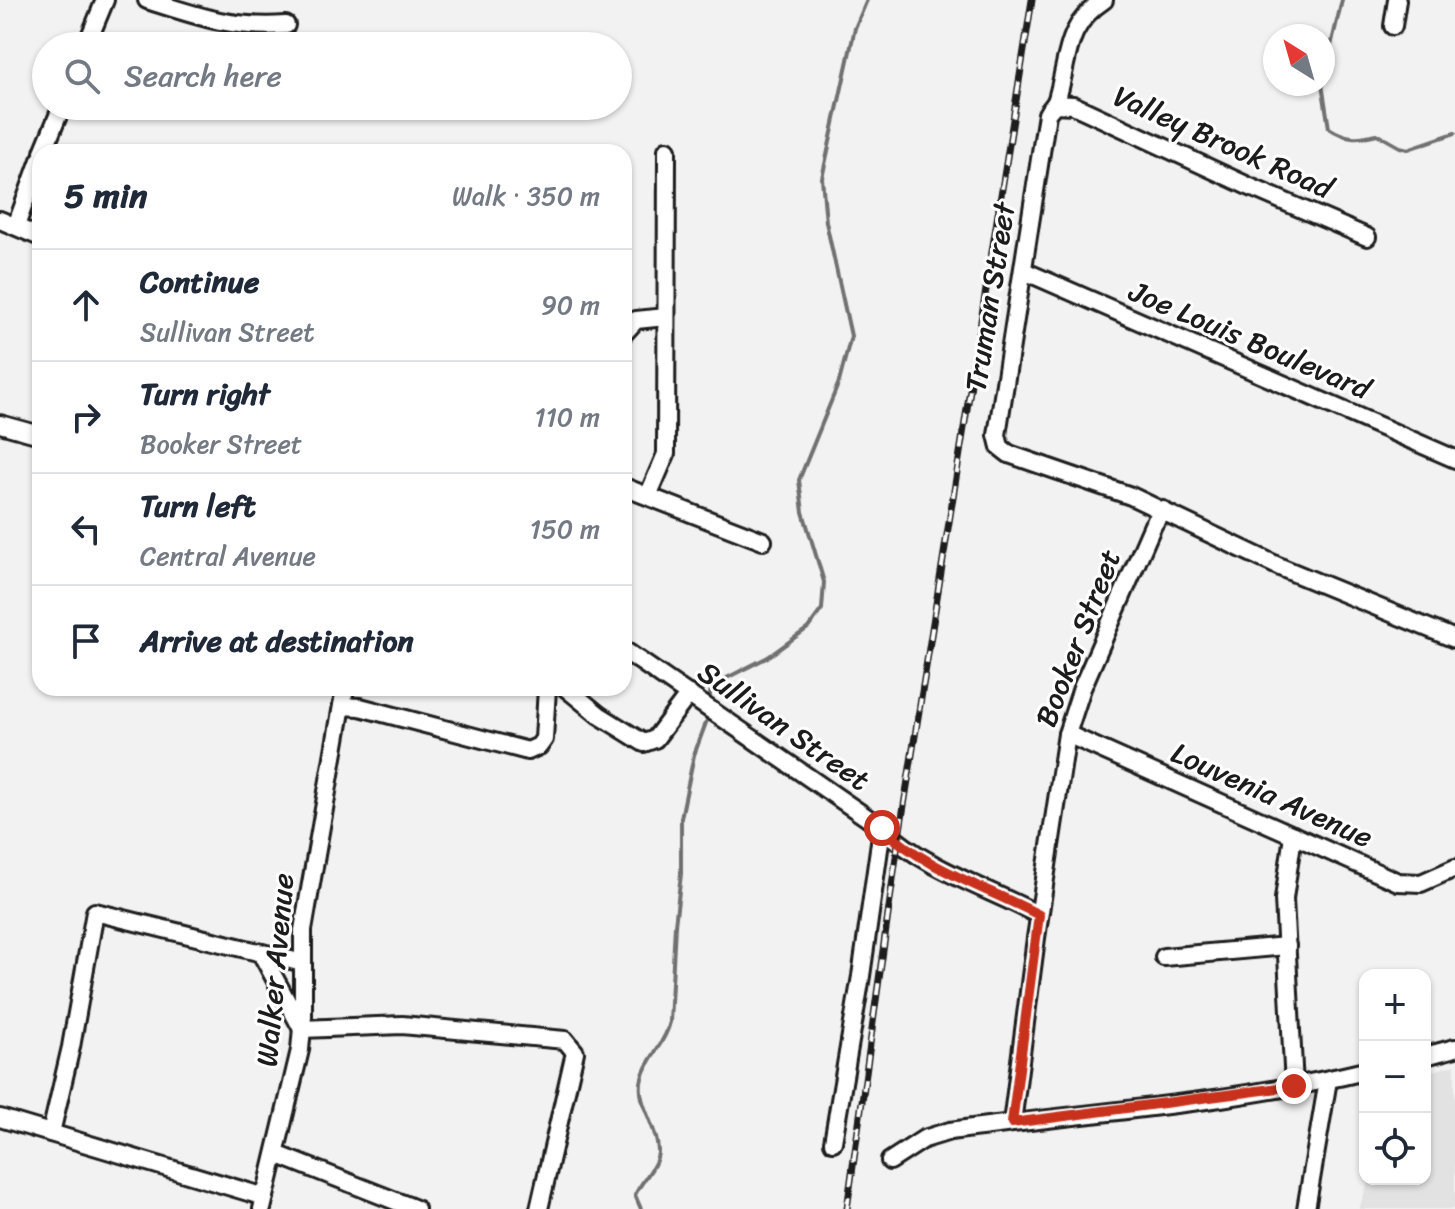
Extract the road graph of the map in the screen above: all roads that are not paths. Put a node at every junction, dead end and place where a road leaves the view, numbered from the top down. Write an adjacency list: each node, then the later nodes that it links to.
1 (105, 0): 7 (street)
2 (147, 0): 5 (street)
3 (1104, 0): 8 (street, Truman Street)
4 (1397, 0): 6 (street)
5 (286, 25)
6 (1393, 26)
7 (92, 32)
8 (1055, 104): 15 (street, Valley Brook Road); 16 (street, Truman Street)
9 (56, 120): 10 (street)
10 (46, 144)
11 (667, 150): 17 (street)
12 (32, 180): 13 (street)
13 (8, 223): 14 (street)
14 (32, 234)
15 (1367, 237)
16 (1024, 271): 21 (street, Joe Louis Boulevard); 24 (street, Truman Street)
17 (666, 317): 18 (street); 23 (street)
18 (632, 324)
19 (0, 424): 20 (street)
20 (32, 433)
21 (1455, 459)
22 (632, 490): 23 (street)
23 (648, 496): 25 (street)
24 (1163, 510): 26 (street); 33 (street, Booker Street)
25 (763, 541)
26 (1455, 639)
27 (632, 655): 28 (street, Sullivan Street)
28 (689, 694): 31 (street); 34 (street, Sullivan Street)
29 (344, 696): 32 (street, Walker Avenue)
30 (547, 696): 32 (street)
31 (576, 696)
32 (342, 706): 41 (street, Walker Avenue)
33 (1067, 734): 35 (street, Louvenia Avenue); 37 (street, Booker Street)
34 (882, 828): 37 (street, Sullivan Street); 51 (street)
35 (1293, 835): 36 (street, Louvenia Avenue); 38 (street)
36 (1455, 868)
37 (1039, 915): 49 (street, Booker Street)
38 (1287, 946): 40 (street); 47 (street)
39 (261, 953): 41 (street); 42 (street); 50 (street)
40 (1164, 957)
41 (303, 963): 42 (street, Walker Avenue)
42 (302, 1029): 52 (street, Walker Avenue); 56 (street)
43 (1455, 1048): 44 (street)
44 (1431, 1054)
45 (1359, 1072): 46 (street)
46 (1328, 1080): 47 (street); 57 (street)
47 (1294, 1086): 49 (street)
48 (0, 1118): 50 (street)
49 (1012, 1123): 53 (street)
50 (51, 1133): 54 (street)
51 (833, 1142)
52 (276, 1154): 54 (street, Walker Avenue); 55 (street)
53 (890, 1161)
54 (263, 1203)
55 (416, 1209)
56 (539, 1209)
57 (1306, 1209)

